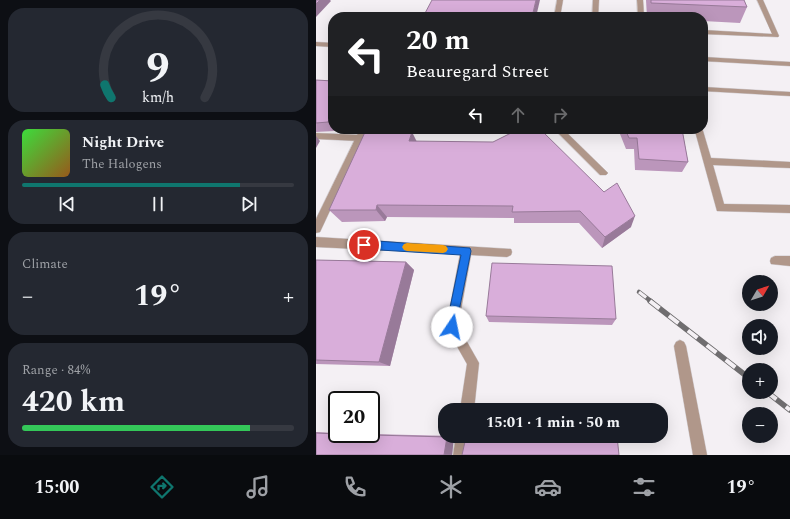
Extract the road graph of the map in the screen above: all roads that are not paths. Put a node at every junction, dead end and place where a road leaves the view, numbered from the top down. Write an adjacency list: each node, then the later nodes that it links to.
1 (560, 0): 5 (street)
2 (596, 0): 6 (street)
3 (640, 0): 7 (street)
4 (760, 0): 8 (street)
5 (558, 12)
6 (595, 12)
7 (641, 12)
8 (708, 32)
9 (316, 44): 10 (street)
10 (328, 45)
11 (708, 59): 12 (street)
12 (790, 64)
13 (708, 89): 14 (street)
14 (790, 94)
15 (347, 134): 19 (street)
16 (362, 134): 24 (street)
17 (563, 134): 22 (street)
18 (700, 134): 20 (street)
19 (316, 136)
20 (707, 161): 21 (street); 23 (street)
21 (790, 165)
22 (603, 173)
23 (790, 209)
24 (316, 230)
25 (316, 242): 26 (street)
26 (466, 251): 27 (street); 31 (street)
27 (507, 252)
28 (775, 261): 29 (street)
29 (790, 261)
30 (680, 346): 34 (street)
31 (467, 403)
32 (462, 443): 33 (street)
33 (460, 455)
34 (700, 455)

